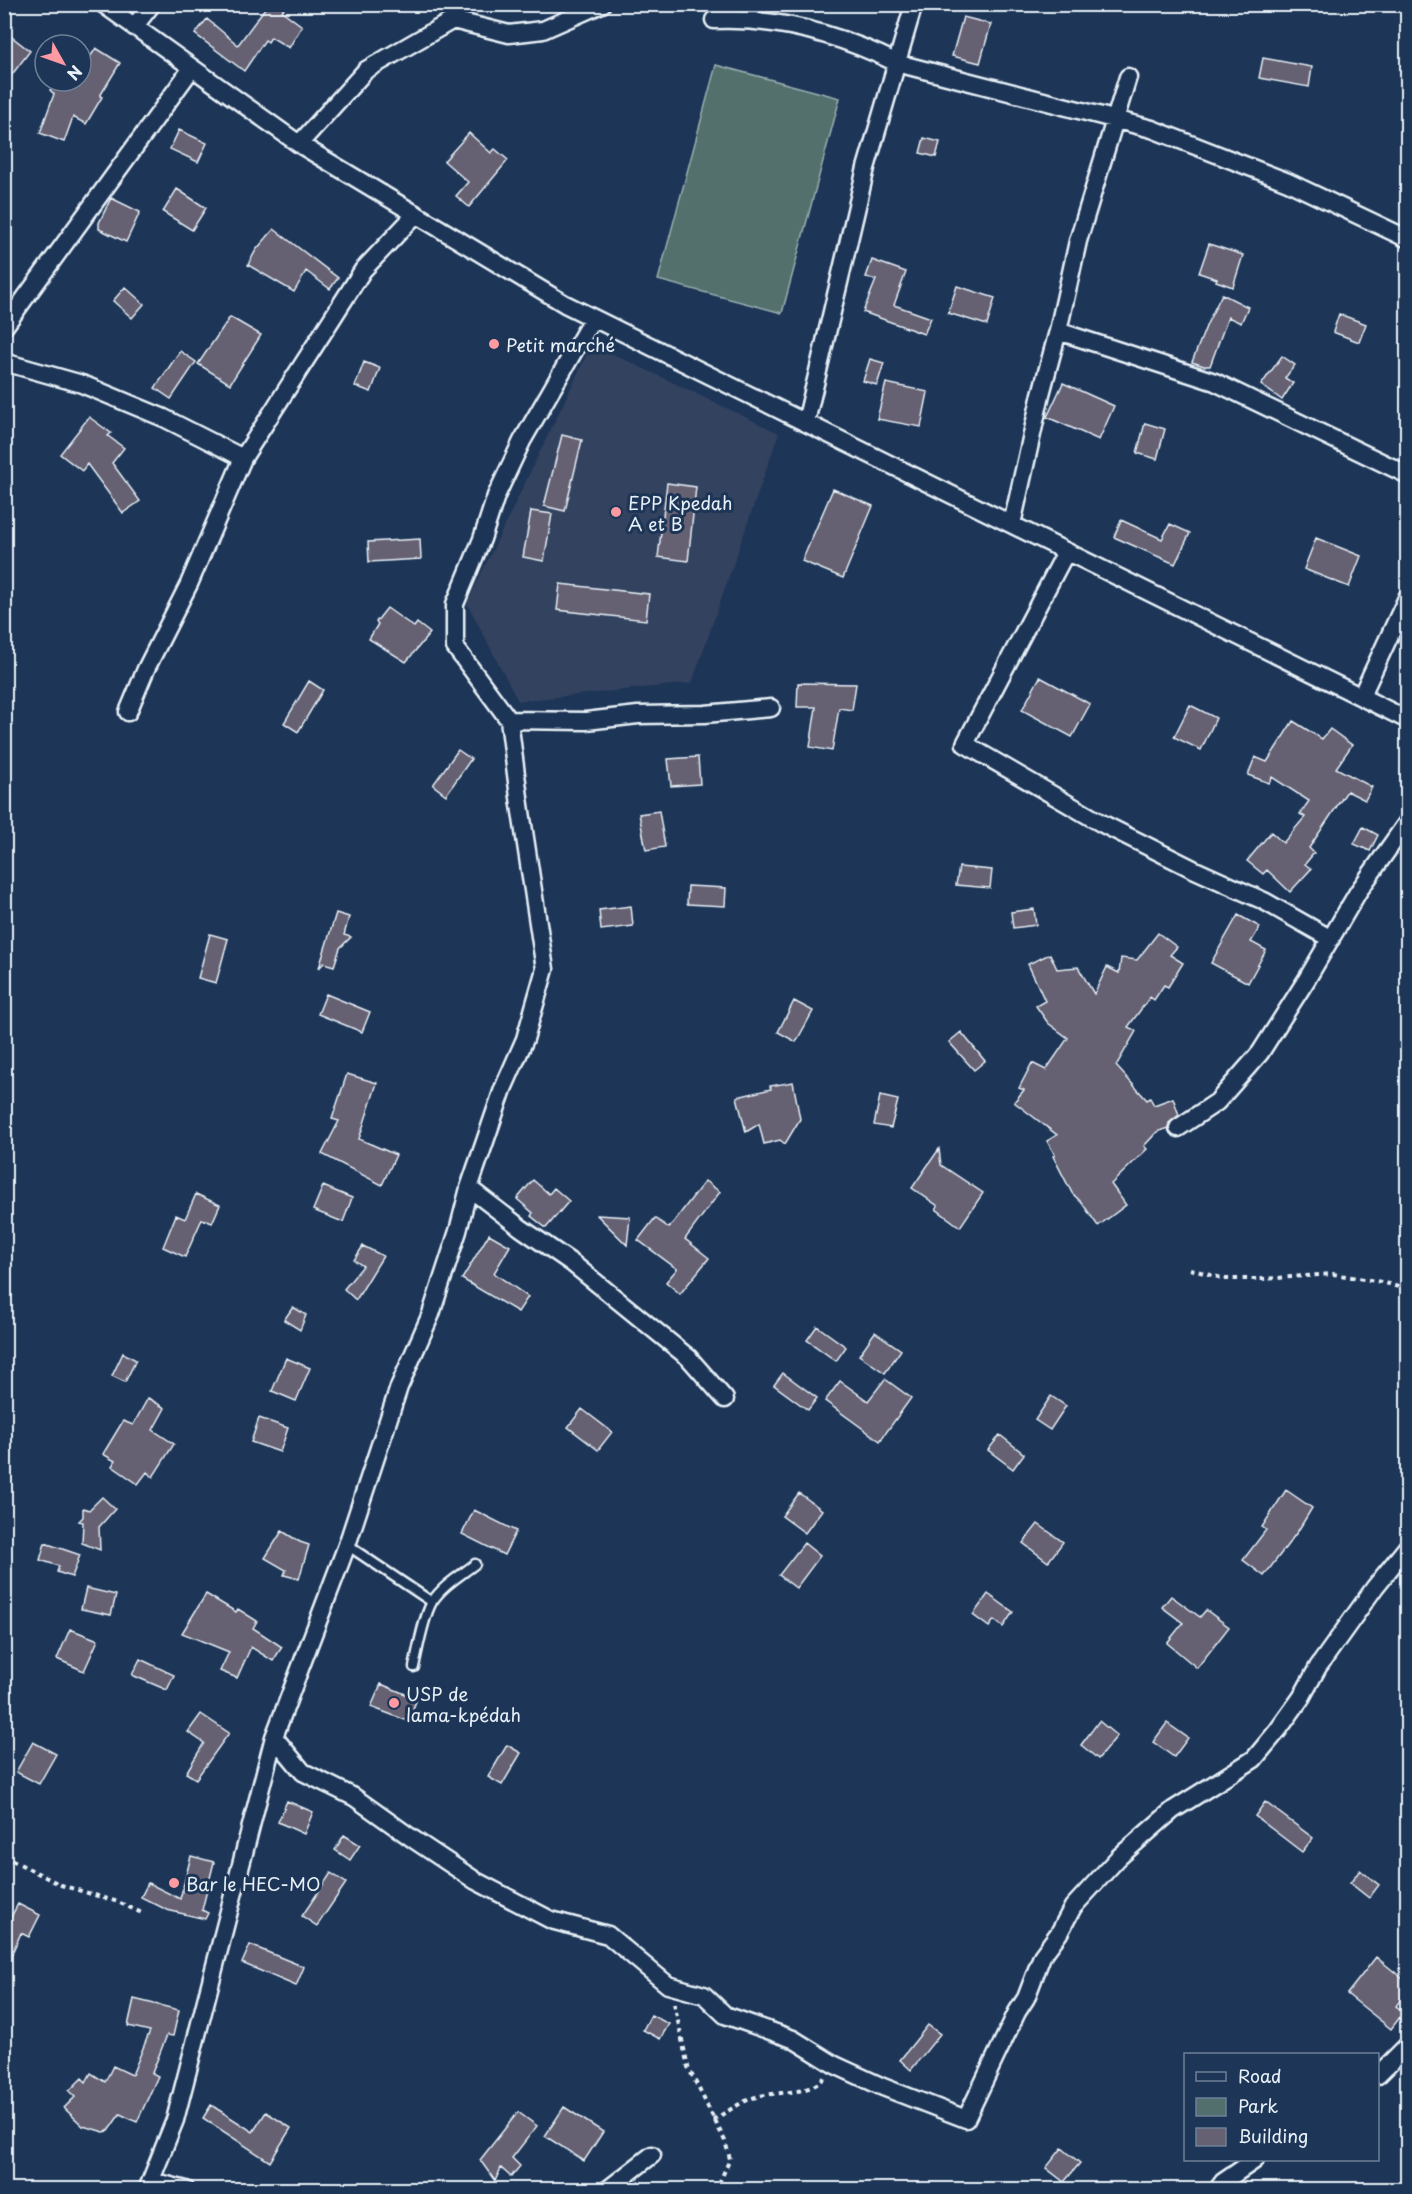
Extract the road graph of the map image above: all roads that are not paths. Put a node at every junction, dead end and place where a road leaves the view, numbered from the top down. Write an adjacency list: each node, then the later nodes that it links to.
1 (103, 4): 7 (street)
2 (152, 4): 7 (street)
3 (602, 4): 5 (street)
4 (914, 4): 8 (street)
5 (456, 12): 12 (street)
6 (714, 20): 8 (street)
7 (134, 27): 9 (street)
8 (897, 63): 11 (street); 19 (street)
9 (192, 68): 12 (street); 16 (street)
10 (1128, 77): 11 (street)
11 (1114, 121): 14 (street); 17 (street)
12 (299, 144): 13 (street)
13 (417, 214): 15 (street); 20 (street)
14 (1407, 239)
15 (593, 318): 19 (street); 28 (street)
16 (4, 327)
17 (1058, 331): 21 (street); 22 (street)
18 (4, 362): 20 (street)
19 (806, 422): 22 (street)
20 (243, 458): 27 (street)
21 (1407, 475)
22 (1012, 524): 23 (street)
23 (1066, 552): 25 (street); 31 (street)
24 (1407, 596): 25 (street)
25 (1361, 697): 29 (street)
26 (771, 708): 28 (street)
27 (128, 712)
28 (509, 720): 33 (street)
29 (1407, 720)
30 (1407, 821): 31 (street)
31 (1331, 939): 32 (street)
32 (1178, 1128)
33 (469, 1188): 34 (street); 35 (street)
34 (725, 1399)
35 (347, 1545): 38 (lane); 40 (street)
36 (1406, 1550): 40 (street)
37 (475, 1564): 38 (lane)
38 (432, 1602): 39 (lane)
39 (414, 1667)
40 (274, 1737): 45 (street)
41 (1407, 2044): 42 (street)
42 (1379, 2073)
43 (652, 2155): 47 (street)
44 (1253, 2161): 48 (street)
45 (150, 2185): 46 (street)
46 (186, 2190)
47 (608, 2190)
48 (1217, 2190)

